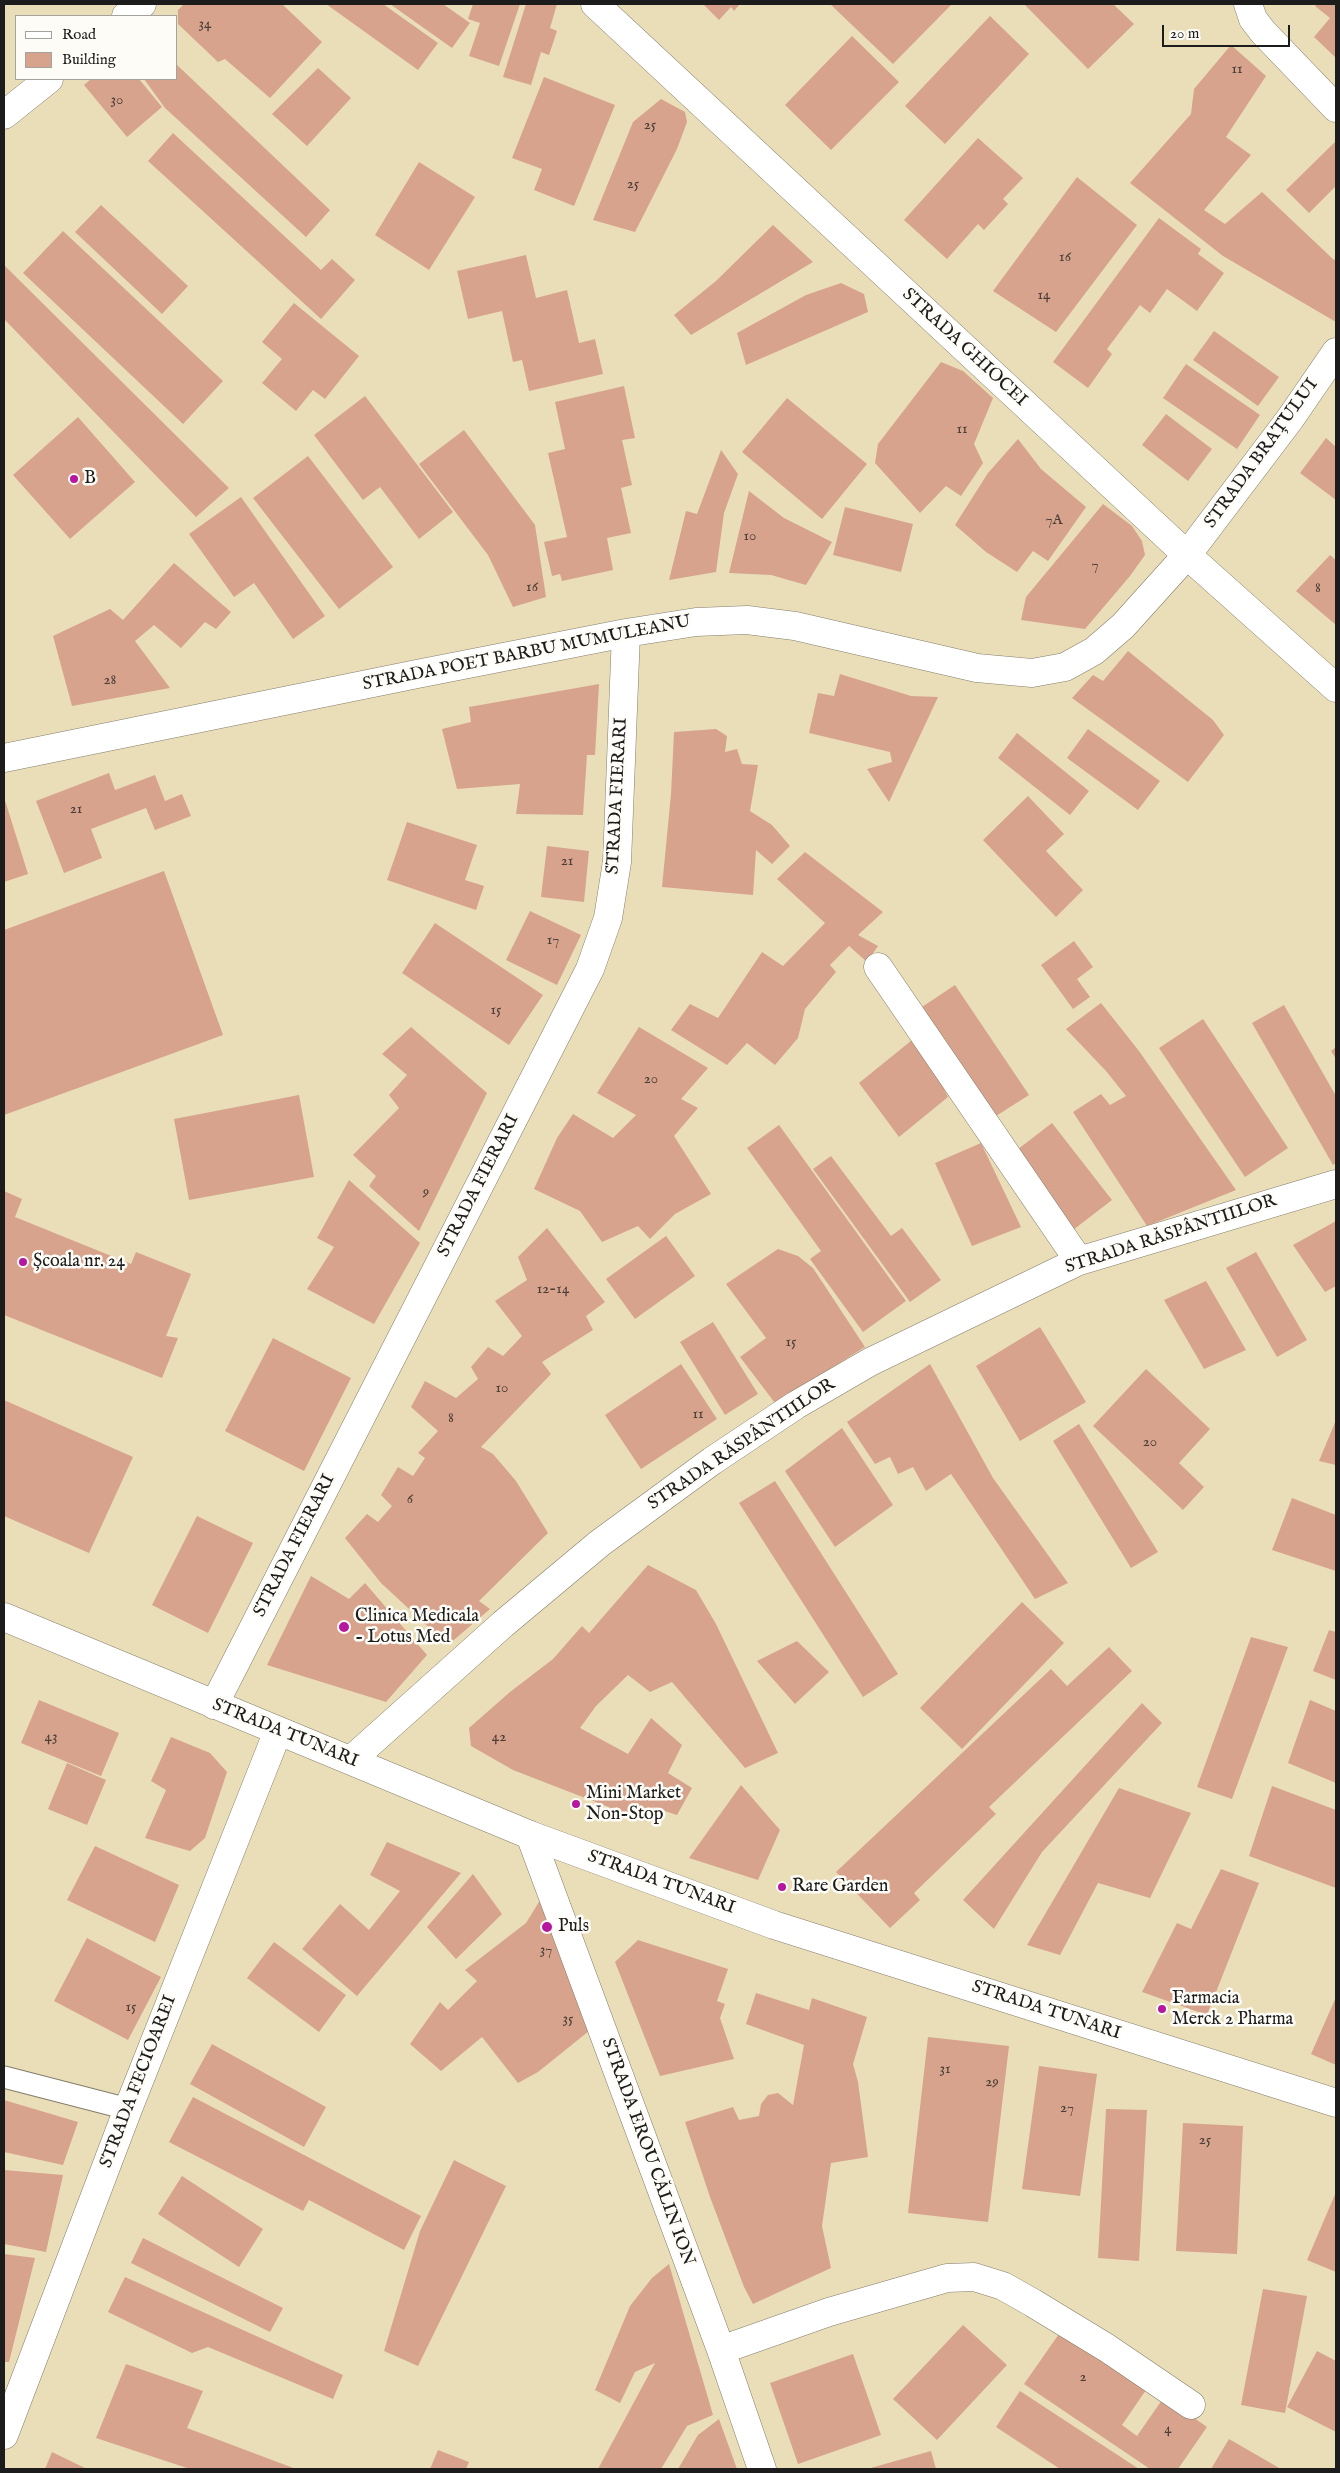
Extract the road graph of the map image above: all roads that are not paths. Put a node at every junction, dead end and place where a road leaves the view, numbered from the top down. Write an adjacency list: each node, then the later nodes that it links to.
1 (142, 4): 4 (street)
2 (595, 4): 9 (street, STRADA GHIOCEI)
3 (1248, 4): 6 (street)
4 (127, 15)
5 (48, 80): 7 (street)
6 (1336, 108)
7 (4, 115)
8 (1336, 352): 9 (street, STRADA BRAȚULUI)
9 (1186, 555): 10 (street, STRADA POET BARBU MUMULEANU); 11 (street, STRADA GHIOCEI)
10 (626, 633): 12 (street, STRADA POET BARBU MUMULEANU); 17 (street, STRADA FIERARI)
11 (1336, 688)
12 (4, 758)
13 (878, 967): 15 (street)
14 (1336, 1184): 15 (street, STRADA RĂSPÂNTIILOR)
15 (1078, 1261): 19 (street, STRADA RĂSPÂNTIILOR)
16 (4, 1617): 17 (street, STRADA TUNARI)
17 (214, 1705): 18 (street, STRADA TUNARI)
18 (278, 1731): 19 (street, STRADA TUNARI); 23 (street, STRADA FECIOAREI)
19 (351, 1760): 20 (street, STRADA TUNARI)
20 (530, 1835): 22 (street, STRADA TUNARI); 24 (street, STRADA EROU CĂLIN ION)
21 (4, 2077): 23 (lane)
22 (1336, 2103)
23 (128, 2108): 26 (street, STRADA FECIOAREI)
24 (721, 2350): 25 (street); 27 (street, STRADA EROU CĂLIN ION)
25 (1192, 2405)
26 (4, 2435)
27 (762, 2469)

